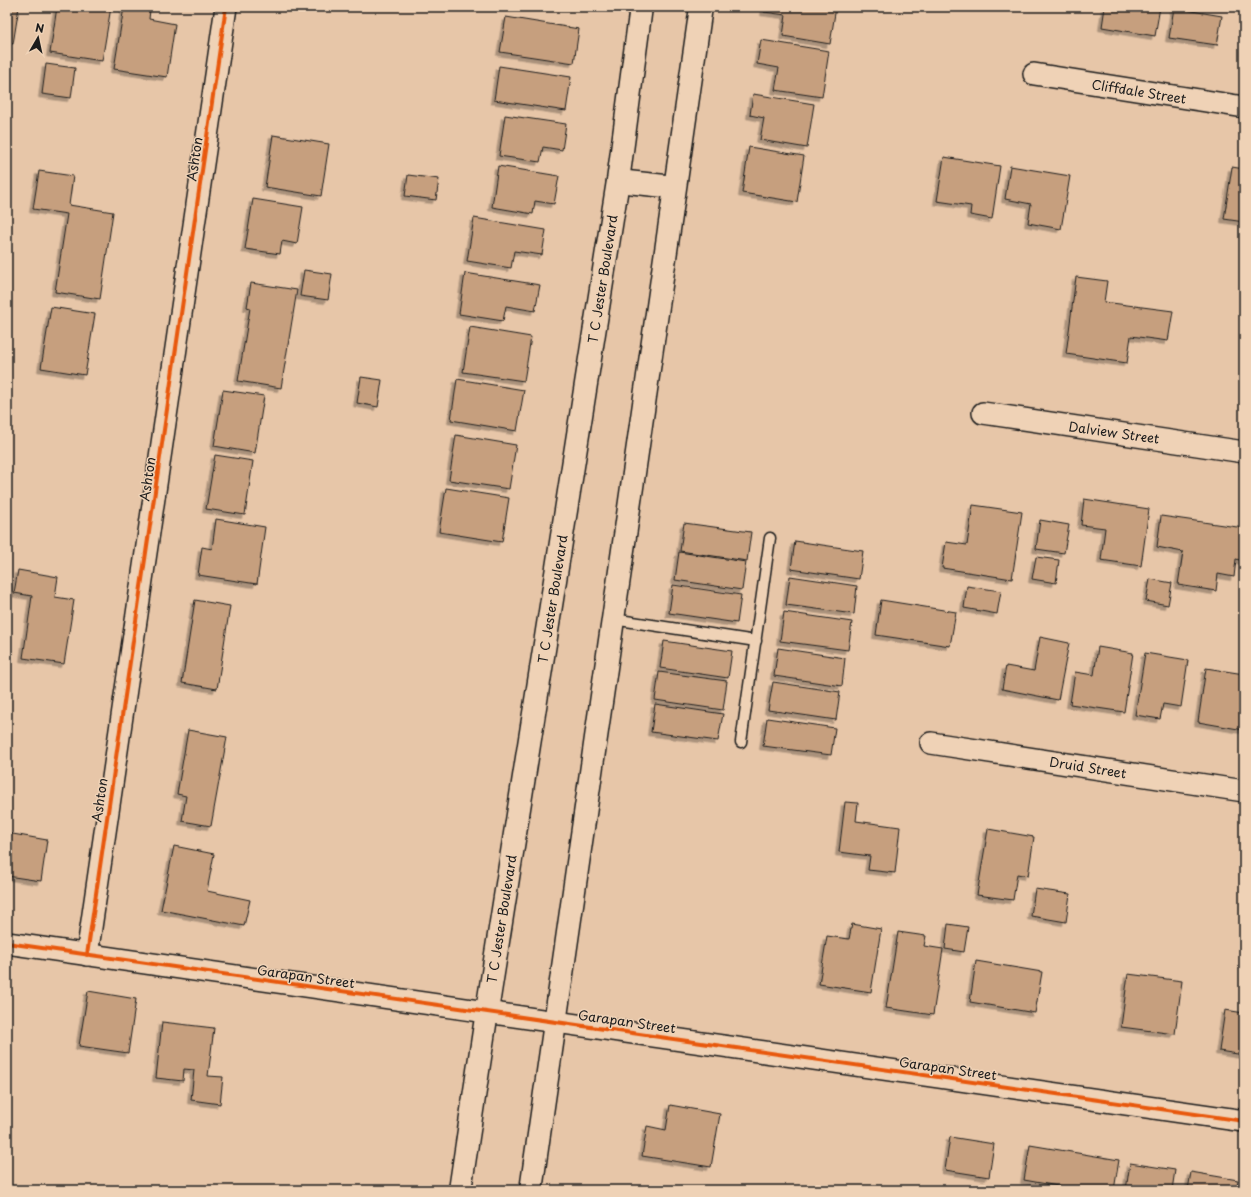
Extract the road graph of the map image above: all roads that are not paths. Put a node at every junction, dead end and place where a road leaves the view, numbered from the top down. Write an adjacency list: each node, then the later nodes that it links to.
1 (226, 7): 17 (street, Ashton)
2 (641, 7): 6 (main road, T C Jester Boulevard)
3 (701, 7): 7 (main road)
4 (1034, 74): 5 (street, Cliffdale Street)
5 (1244, 107)
6 (618, 181): 7 (main road); 18 (main road, T C Jester Boulevard)
7 (674, 187): 11 (main road)
8 (983, 413): 9 (street, Dalview Street)
9 (1244, 452)
10 (770, 538): 12 (lane)
11 (613, 619): 12 (lane); 19 (main road)
12 (756, 641): 13 (lane)
13 (741, 742)
14 (931, 743): 15 (street, Druid Street)
15 (1244, 791)
16 (7, 943): 17 (street, Garapan Street)
17 (87, 955): 18 (street, Garapan Street)
18 (487, 1011): 19 (street, Garapan Street); 21 (main road, T C Jester Boulevard)
19 (556, 1021): 20 (street, Garapan Street); 22 (main road)
20 (1244, 1121)
21 (460, 1190)
22 (531, 1190)

